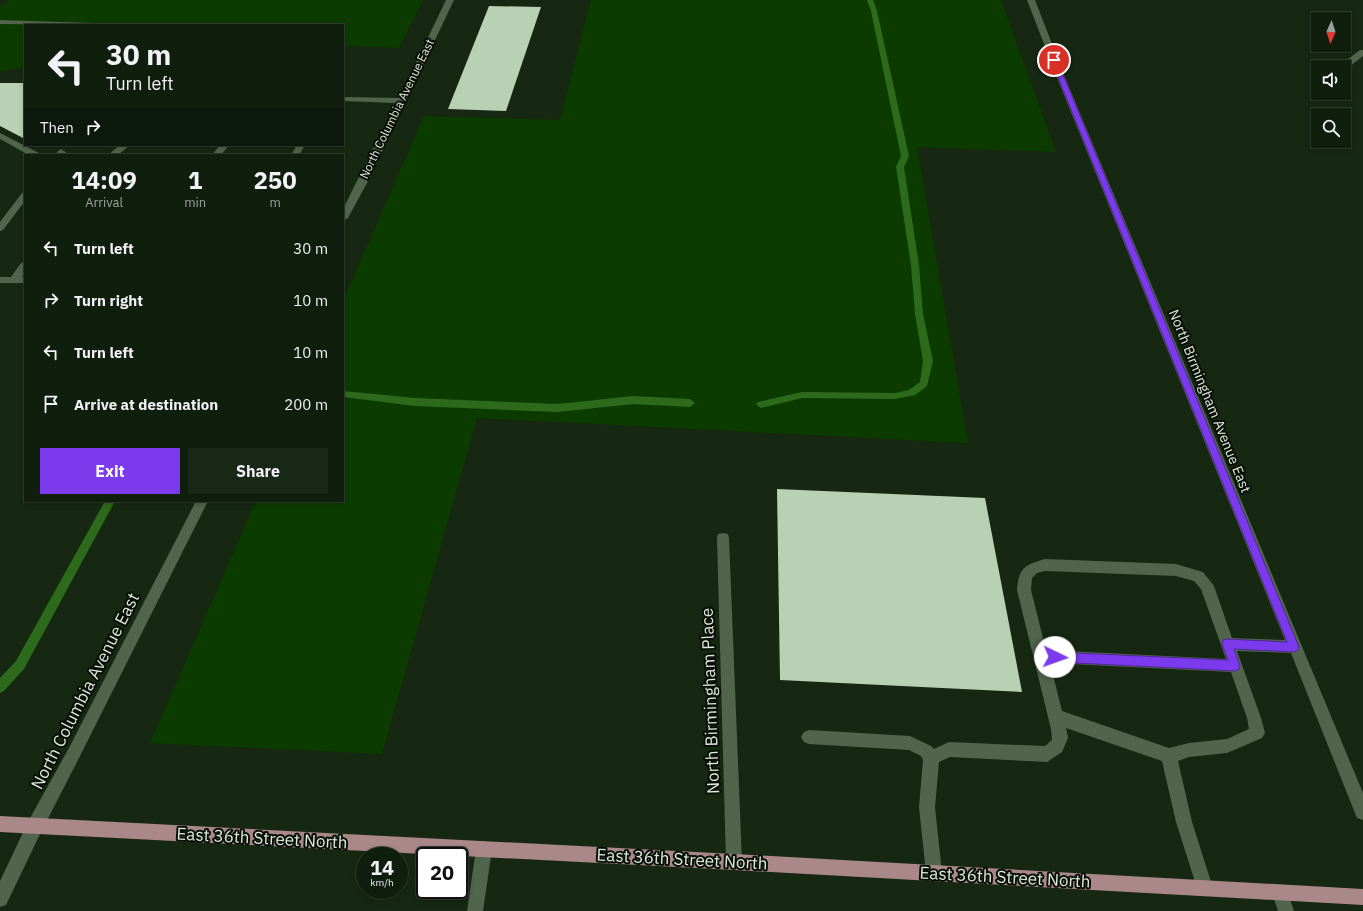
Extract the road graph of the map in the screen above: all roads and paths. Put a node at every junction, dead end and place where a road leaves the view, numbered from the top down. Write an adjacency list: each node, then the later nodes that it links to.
1 (450, 0): 8 (street, North Columbia Avenue East)
2 (1031, 0): 24 (street, North Birmingham Avenue East)
3 (0, 22): 4 (street)
4 (61, 24)
5 (1363, 52): 6 (street)
6 (1351, 61)
7 (344, 99): 8 (street)
8 (401, 101): 16 (street, North Columbia Avenue East)
9 (0, 136): 12 (street)
10 (125, 146): 13 (street)
11 (225, 146): 14 (street)
12 (34, 154)
13 (113, 154)
14 (217, 154)
15 (24, 196): 17 (street)
16 (344, 216)
17 (0, 228)
18 (24, 268): 20 (street)
19 (0, 280): 20 (street)
20 (20, 280)
21 (201, 502): 33 (street, North Columbia Avenue East)
22 (723, 538): 35 (street, North Birmingham Place)
23 (1227, 644): 24 (street); 25 (street); 26 (street)
24 (1294, 647): 31 (street, North Birmingham Avenue East)
25 (1040, 656): 26 (street); 27 (street)
26 (1235, 666): 29 (street)
27 (1056, 716): 29 (street); 30 (street)
28 (809, 737): 30 (street)
29 (1169, 756): 37 (street)
30 (931, 758): 36 (street)
31 (1363, 812)
32 (0, 824): 33 (main road, East 36th Street North)
33 (35, 826): 34 (main road, East 36th Street North); 40 (street, North Columbia Avenue East)
34 (484, 850): 35 (main road, East 36th Street North); 41 (street)
35 (734, 862): 36 (main road, East 36th Street North)
36 (934, 873): 37 (main road, East 36th Street North)
37 (1205, 888): 38 (main road, East 36th Street North)
38 (1280, 893): 39 (main road, East 36th Street North); 42 (street)
39 (1363, 897)
40 (0, 898)
41 (475, 911)
42 (1286, 911)

